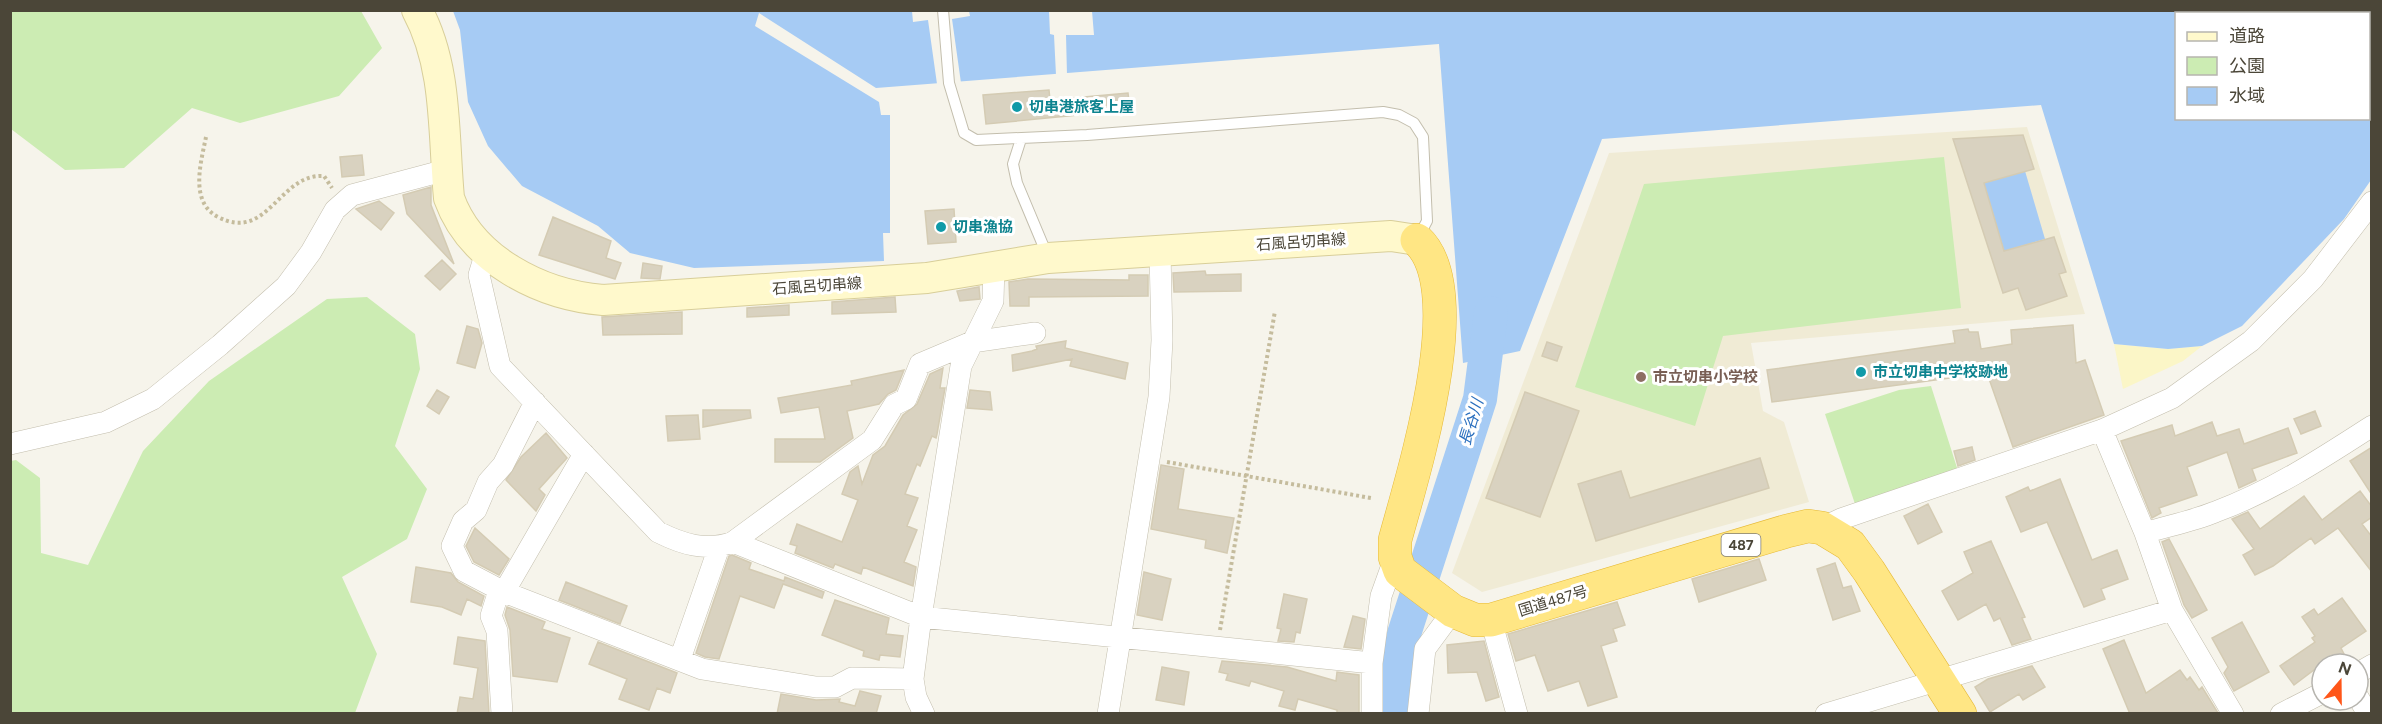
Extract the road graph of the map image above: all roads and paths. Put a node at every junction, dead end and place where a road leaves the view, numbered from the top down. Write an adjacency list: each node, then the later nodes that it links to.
1 (417, 10): 5 (main road, 石風呂切串線)
2 (943, 10): 4 (lane)
3 (206, 137): 7 (path)
4 (1021, 139): 8 (lane); 11 (lane)
5 (446, 170): 7 (street); 9 (main road, 石風呂切串線)
6 (2372, 202): 18 (street)
7 (335, 210): 19 (street)
8 (1417, 240): 10 (main road, 石風呂切串線); 27 (highway)
9 (486, 252): 12 (main road, 石風呂切串線); 16 (street)
10 (1160, 252): 11 (main road, 石風呂切串線); 21 (street)
11 (1048, 258): 12 (main road, 石風呂切串線)
12 (994, 265): 15 (street)
13 (1275, 311): 22 (path)
14 (1035, 333): 15 (street)
15 (972, 342): 26 (street); 31 (street)
16 (535, 402): 20 (street); 28 (street)
17 (2372, 426): 25 (street)
18 (2102, 430): 24 (street); 25 (street)
19 (10, 444)
20 (584, 453): 26 (street); 28 (street)
21 (1148, 459): 22 (path); 33 (street)
22 (1247, 476): 23 (path); 34 (path)
23 (1371, 498)
24 (1822, 528): 32 (highway, 国道487号 / 487); 38 (highway)
25 (2145, 533): 30 (street)
26 (726, 545): 31 (street); 35 (street)
27 (1398, 564): 29 (highway, 国道487号 / 487); 36 (street)
28 (504, 592): 35 (street); 40 (street)
29 (1446, 607): 32 (highway, 国道487号 / 487); 44 (street)
30 (2172, 610): 38 (street); 48 (street)
31 (921, 617): 33 (street); 37 (street)
32 (1491, 620): 45 (street)
33 (1119, 639): 34 (street); 42 (street)
34 (1217, 648): 36 (street)
35 (680, 659): 37 (street)
36 (1372, 663): 43 (street)
37 (913, 679): 41 (street)
38 (1939, 680): 46 (street); 47 (highway)
39 (2310, 699): 49 (street)
40 (502, 714)
41 (924, 714)
42 (1108, 714)
43 (1372, 714)
44 (1418, 714)
45 (1517, 714)
46 (1826, 714)
47 (1960, 714)
48 (2233, 714)
49 (2281, 714)

